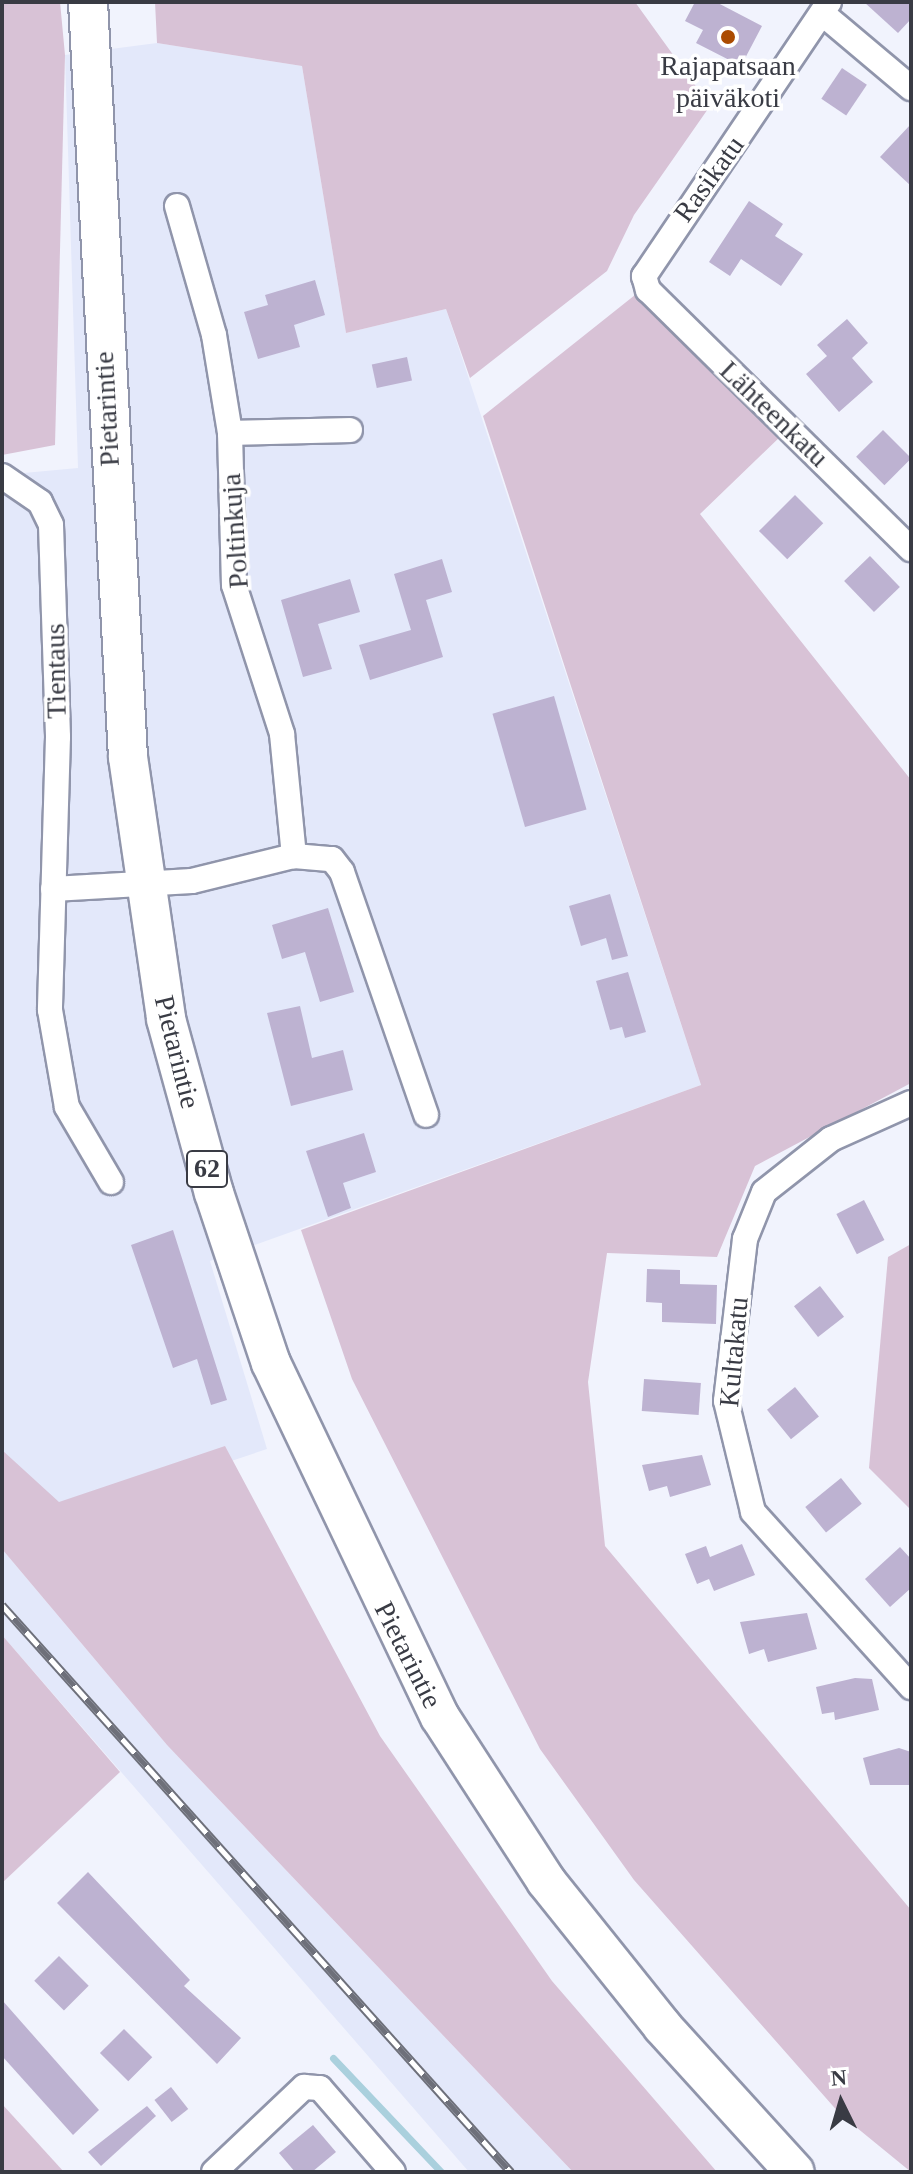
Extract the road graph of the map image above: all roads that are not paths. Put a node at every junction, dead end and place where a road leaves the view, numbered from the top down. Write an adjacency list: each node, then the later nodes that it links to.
1 (88, 2): 11 (main road, Pietarintie / 62)
2 (826, 8): 3 (street); 5 (street, Rasikatu)
3 (911, 88)
4 (177, 206): 7 (street, Poltinkuja)
5 (644, 276): 9 (street, Lähteenkatu)
6 (350, 430): 7 (street)
7 (230, 433): 10 (street, Poltinkuja)
8 (2, 476): 12 (street, Tientaus)
9 (911, 549)
10 (294, 856): 11 (street); 14 (street)
11 (146, 885): 12 (street); 19 (main road, Pietarintie / 62)
12 (53, 889): 15 (street, Tientaus)
13 (911, 1103): 16 (street, Kultakatu)
14 (426, 1115)
15 (111, 1182)
16 (911, 1687)
17 (214, 2172): 18 (street)
18 (393, 2172)
19 (795, 2172)

